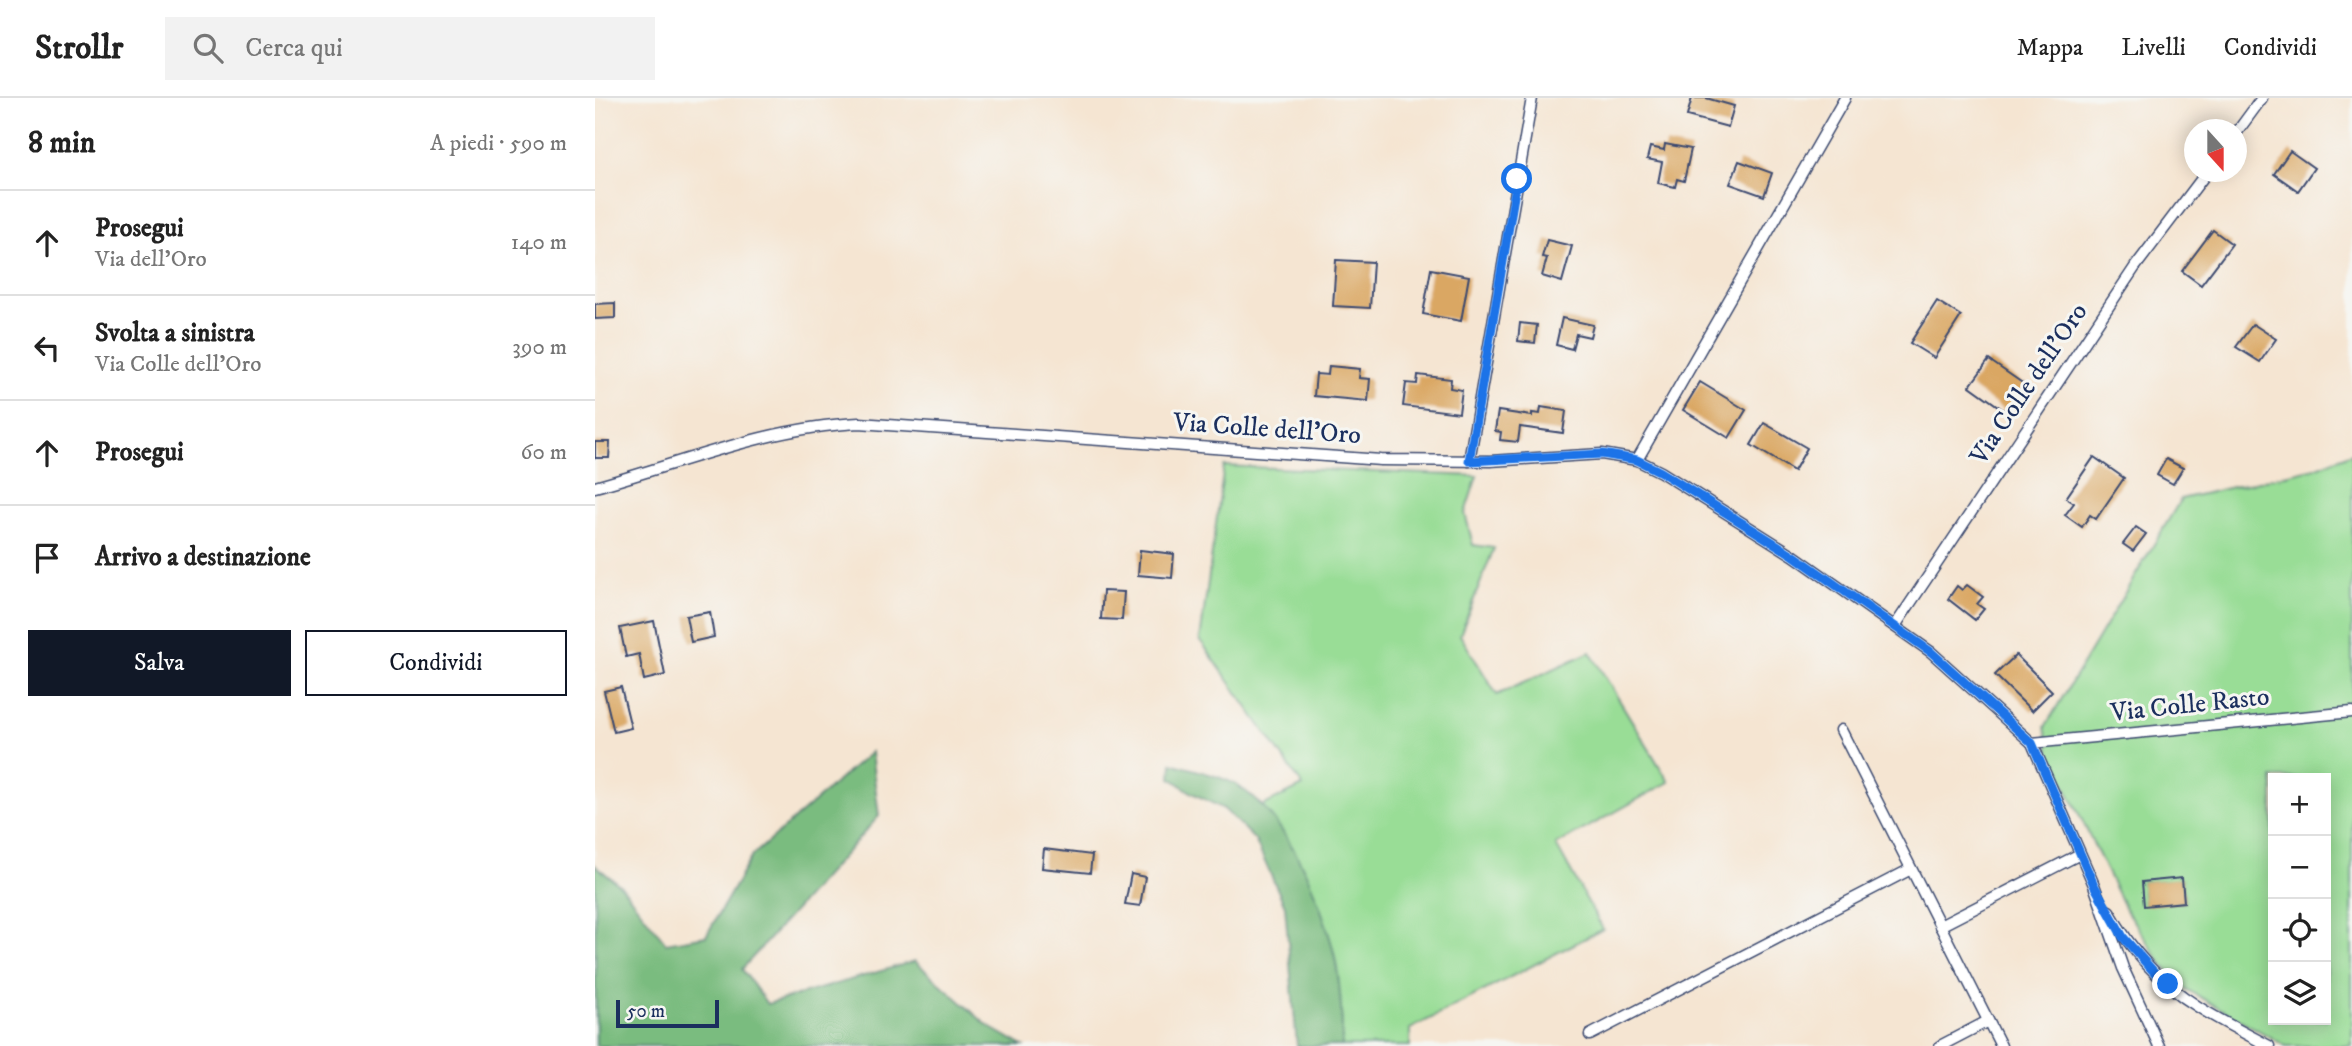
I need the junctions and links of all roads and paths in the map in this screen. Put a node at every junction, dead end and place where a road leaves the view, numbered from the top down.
1 (1532, 98) edge
2 (1845, 98) edge
3 (2262, 98) edge
4 (2247, 119) edge
5 (2199, 182) edge
6 (1637, 460) junction
7 (1469, 461) junction
8 (595, 486) edge
9 (1895, 626) junction
10 (2352, 712) edge
11 (1841, 730) dead end
12 (2032, 743) junction
13 (2080, 854) junction
14 (1911, 869) junction
15 (2094, 885) junction
16 (1940, 926) junction
17 (1988, 1021) junction
18 (1590, 1035) dead end
19 (1940, 1046) edge
20 (2001, 1046) edge
21 (2159, 1046) edge
22 (2269, 1046) edge

1 - 7 street
2 - 6 street
3 - 4 street
5 - 9 street, Via Colle dell'Oro
6 - 7 street, Via Colle dell'Oro
6 - 9 street, Via Colle dell'Oro
7 - 8 street, Via Colle dell'Oro
9 - 12 street, Via Colle dell'Oro
10 - 12 street, Via Colle Rasto
11 - 14 street
12 - 13 street, Via Colle dell'Oro
13 - 15 street, Via Colle dell'Oro
13 - 16 street
14 - 16 street
14 - 18 street
15 - 21 street, Via Colle dell'Oro
15 - 22 street
16 - 17 street
17 - 19 street
17 - 20 street

